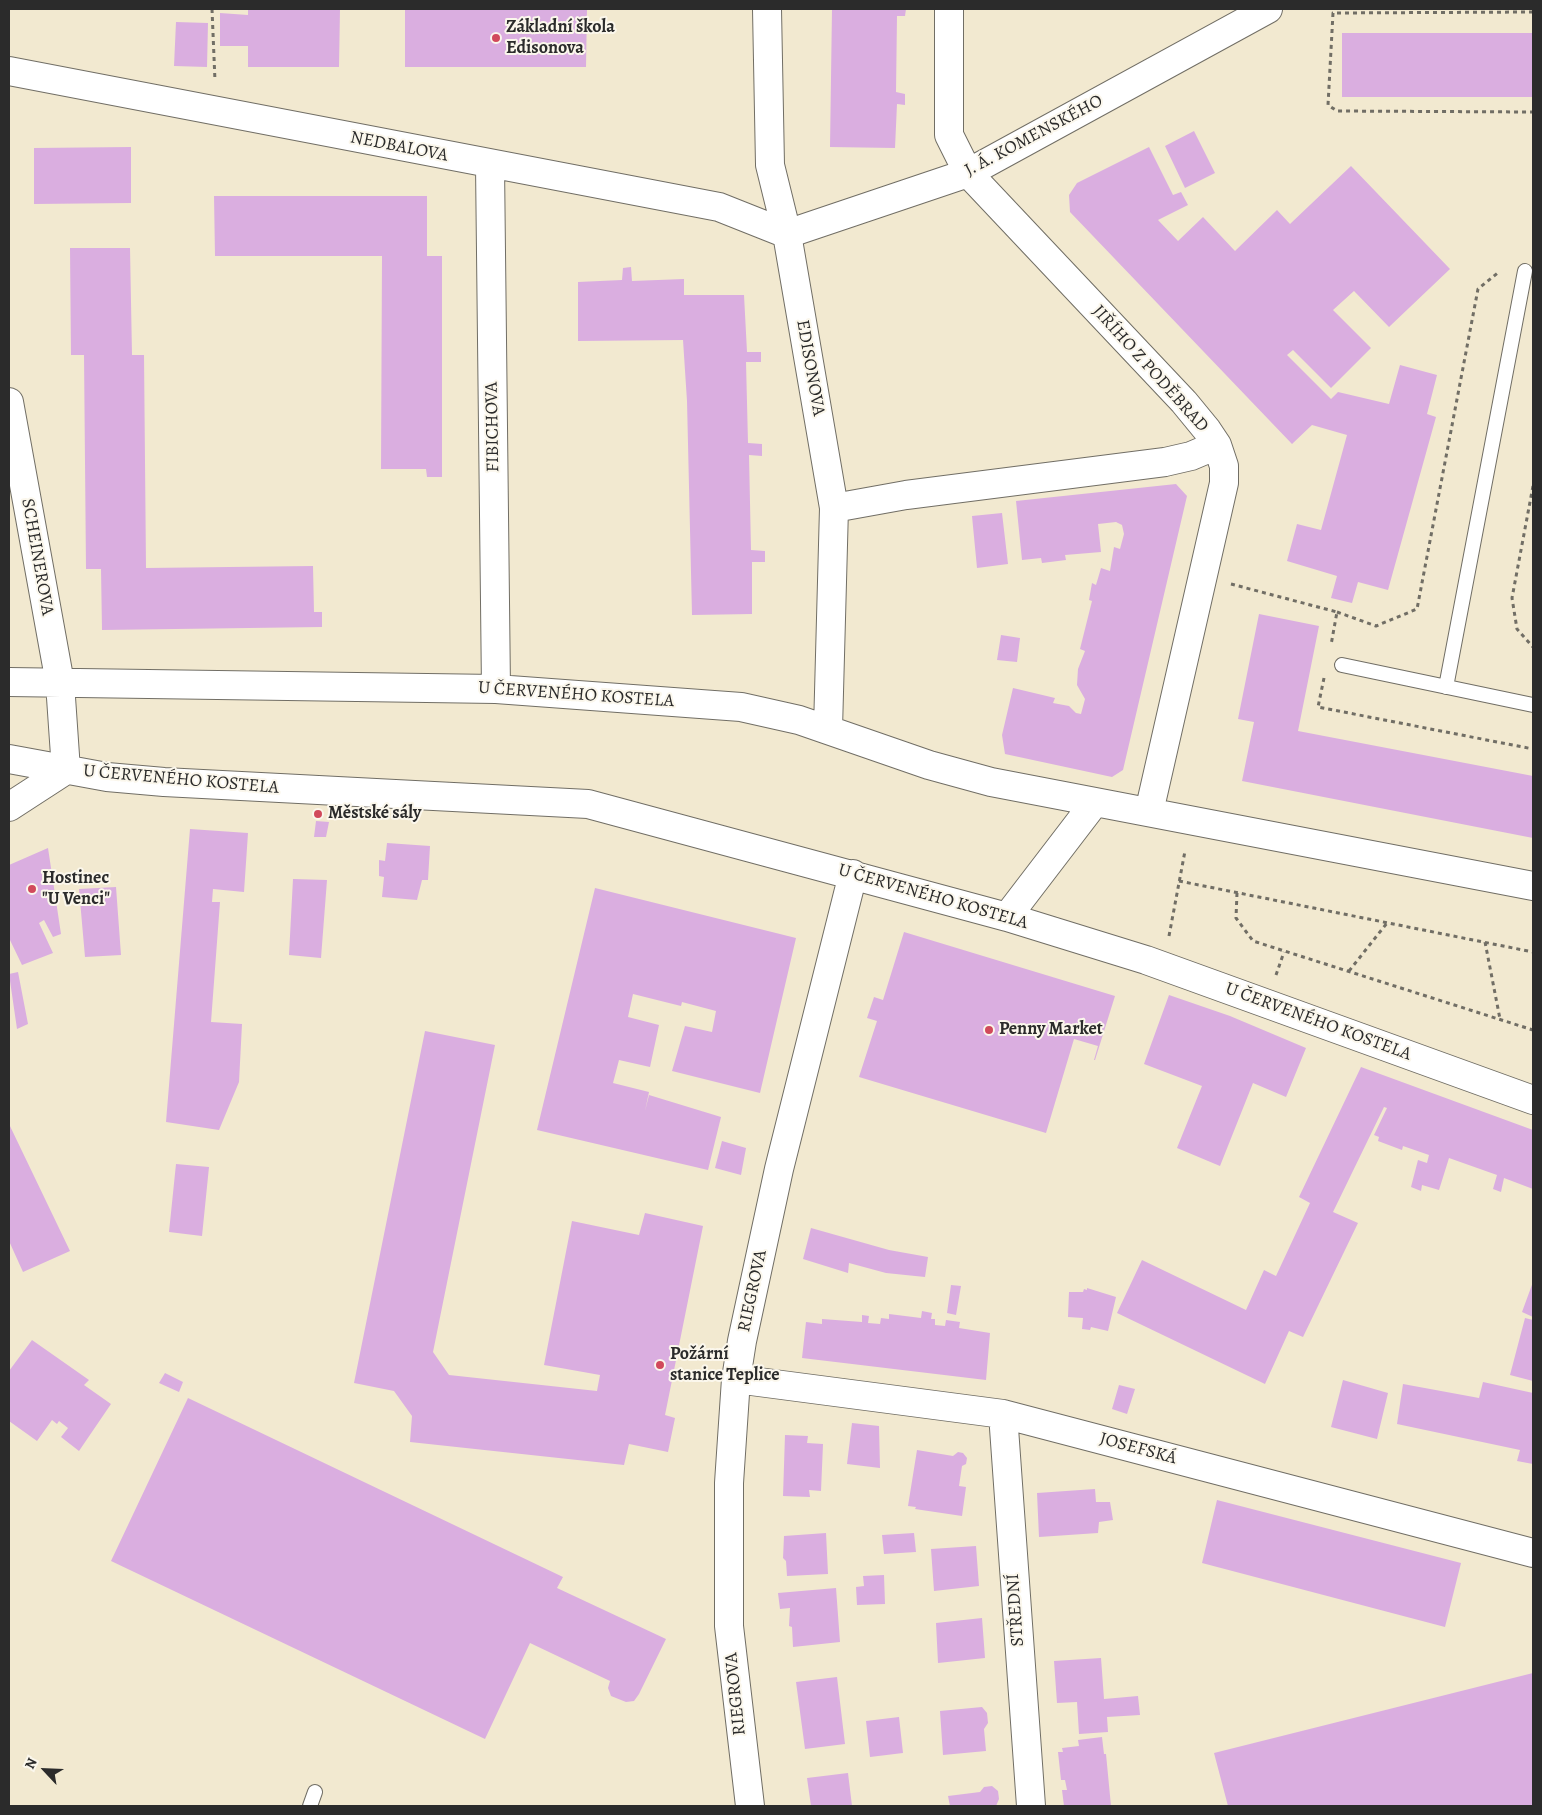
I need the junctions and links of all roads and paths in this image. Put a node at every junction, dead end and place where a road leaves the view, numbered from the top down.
1 (212, 9) edge
2 (767, 9) edge
3 (949, 9) edge
4 (1268, 9) edge
5 (1533, 12) edge
6 (9, 71) edge
7 (216, 111) junction
8 (1533, 112) edge
9 (490, 165) junction
10 (968, 173) junction
11 (786, 234) junction
12 (1508, 264) dead end
13 (1525, 271) dead end
14 (9, 402) edge
15 (1217, 446) junction
16 (1533, 486) edge
17 (834, 508) junction
18 (1338, 612) dead end
19 (1533, 647) edge
20 (1342, 665) dead end
21 (9, 682) edge
22 (60, 683) junction
23 (1446, 687) junction
24 (496, 689) junction
25 (1533, 705) edge
26 (828, 729) junction
27 (9, 759) edge
28 (66, 770) junction
29 (1095, 802) junction
30 (9, 807) edge
31 (1149, 812) junction
32 (1192, 820) junction
33 (853, 874) junction
34 (1179, 881) junction
35 (1533, 886) edge
36 (1236, 893) junction
37 (1007, 917) junction
38 (1387, 923) junction
39 (1486, 942) junction
40 (1533, 952) edge
41 (1154, 963) junction
42 (1349, 972) junction
43 (1500, 1019) junction
44 (1533, 1030) edge
45 (1533, 1100) edge
46 (736, 1379) junction
47 (1003, 1414) junction
48 (1533, 1553) edge
49 (315, 1792) dead end
50 (310, 1806) edge
51 (750, 1806) edge
52 (1032, 1806) edge

1 - 7 path
2 - 11 street, EDISONOVA
3 - 10 street, JIŘÍHO Z PODĚBRAD
4 - 10 street, J. Á. KOMENSKÉHO
5 - 8 path
6 - 7 street, NEDBALOVA
7 - 9 street, NEDBALOVA
9 - 11 street, NEDBALOVA
9 - 24 street, FIBICHOVA
10 - 11 street, J. Á. KOMENSKÉHO
10 - 15 street, JIŘÍHO Z PODĚBRAD
11 - 17 street, EDISONOVA
12 - 18 path
13 - 23 lane
14 - 22 street, SCHEINEROVA
15 - 17 street
15 - 31 street, JIŘÍHO Z PODĚBRAD
16 - 19 path
17 - 26 street, EDISONOVA
20 - 23 lane
21 - 22 street
22 - 24 street, U ČERVENÉHO KOSTELA
22 - 28 street, U ČERVENÉHO KOSTELA
23 - 25 lane
24 - 26 street, U ČERVENÉHO KOSTELA
26 - 29 street, U ČERVENÉHO KOSTELA
27 - 28 street
28 - 30 street
28 - 33 street, U ČERVENÉHO KOSTELA
29 - 31 street, U ČERVENÉHO KOSTELA
29 - 37 street
31 - 32 street, U ČERVENÉHO KOSTELA
32 - 34 path
32 - 35 street, U ČERVENÉHO KOSTELA
33 - 37 street, U ČERVENÉHO KOSTELA
33 - 46 street, RIEGROVA
34 - 36 path
34 - 41 path
36 - 38 path
36 - 42 path
37 - 41 street, U ČERVENÉHO KOSTELA
38 - 39 path
38 - 42 path
39 - 40 path
39 - 43 path
41 - 45 street, U ČERVENÉHO KOSTELA
42 - 43 path
43 - 44 path
46 - 47 street, JOSEFSKÁ
46 - 51 street, RIEGROVA
47 - 48 street, JOSEFSKÁ
47 - 52 street, STŘEDNÍ
49 - 50 lane

